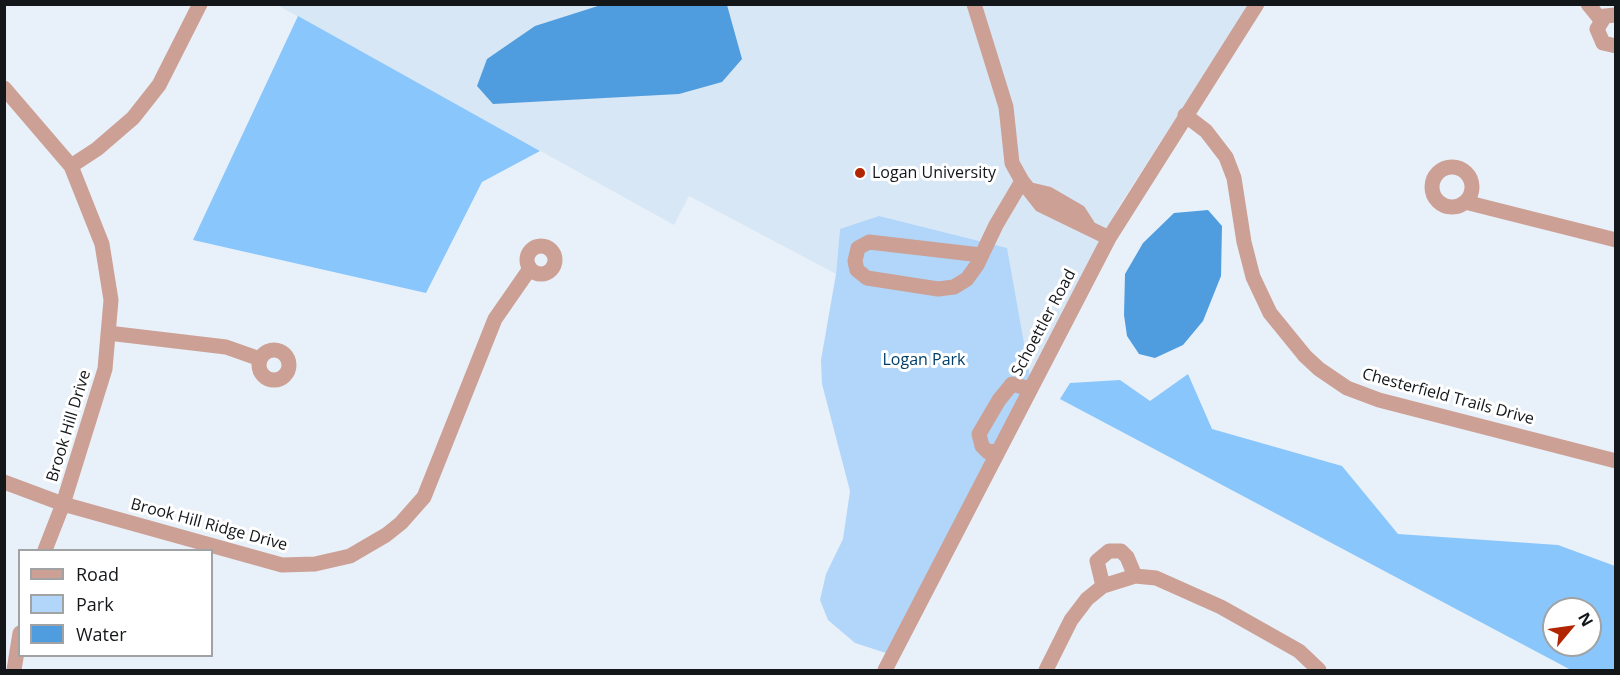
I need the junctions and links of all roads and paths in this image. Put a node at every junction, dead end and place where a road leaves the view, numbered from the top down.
1 (201, 4) edge
2 (974, 4) edge
3 (1257, 4) edge
4 (1588, 4) edge
5 (1608, 17) edge
6 (1616, 46) edge
7 (4, 88) edge
8 (1185, 115) junction
9 (71, 166) junction
10 (1026, 186) junction
11 (1465, 202) dead end
12 (1109, 238) junction
13 (1616, 240) edge
14 (981, 255) junction
15 (529, 270) dead end
16 (108, 333) junction
17 (260, 359) dead end
18 (1030, 389) junction
19 (997, 451) junction
20 (1616, 461) edge
21 (4, 482) edge
22 (63, 504) junction
23 (45, 549) edge
24 (1135, 576) junction
25 (1103, 586) junction
26 (18, 645) edge
27 (14, 670) edge
28 (885, 670) edge
29 (1046, 670) edge
30 (1318, 670) edge

1 - 9 street
2 - 10 street
3 - 8 street, Schoettler Road
4 - 5 street
5 - 6 street
7 - 9 street, Brook Hill Drive
8 - 12 street, Schoettler Road
8 - 20 street, Chesterfield Trails Drive
9 - 16 street, Brook Hill Drive
10 - 12 street
10 - 14 street
11 - 13 street
12 - 18 street, Schoettler Road
14 - 14 street
15 - 22 street, Brook Hill Ridge Drive
16 - 17 street
16 - 22 street, Brook Hill Drive
18 - 19 street, Schoettler Road
18 - 19 street
19 - 28 street, Schoettler Road
21 - 22 street, Brook Hill Ridge Drive
22 - 23 street, Brook Hill Drive
24 - 25 street
24 - 25 street
24 - 30 street
25 - 29 street
26 - 27 street

